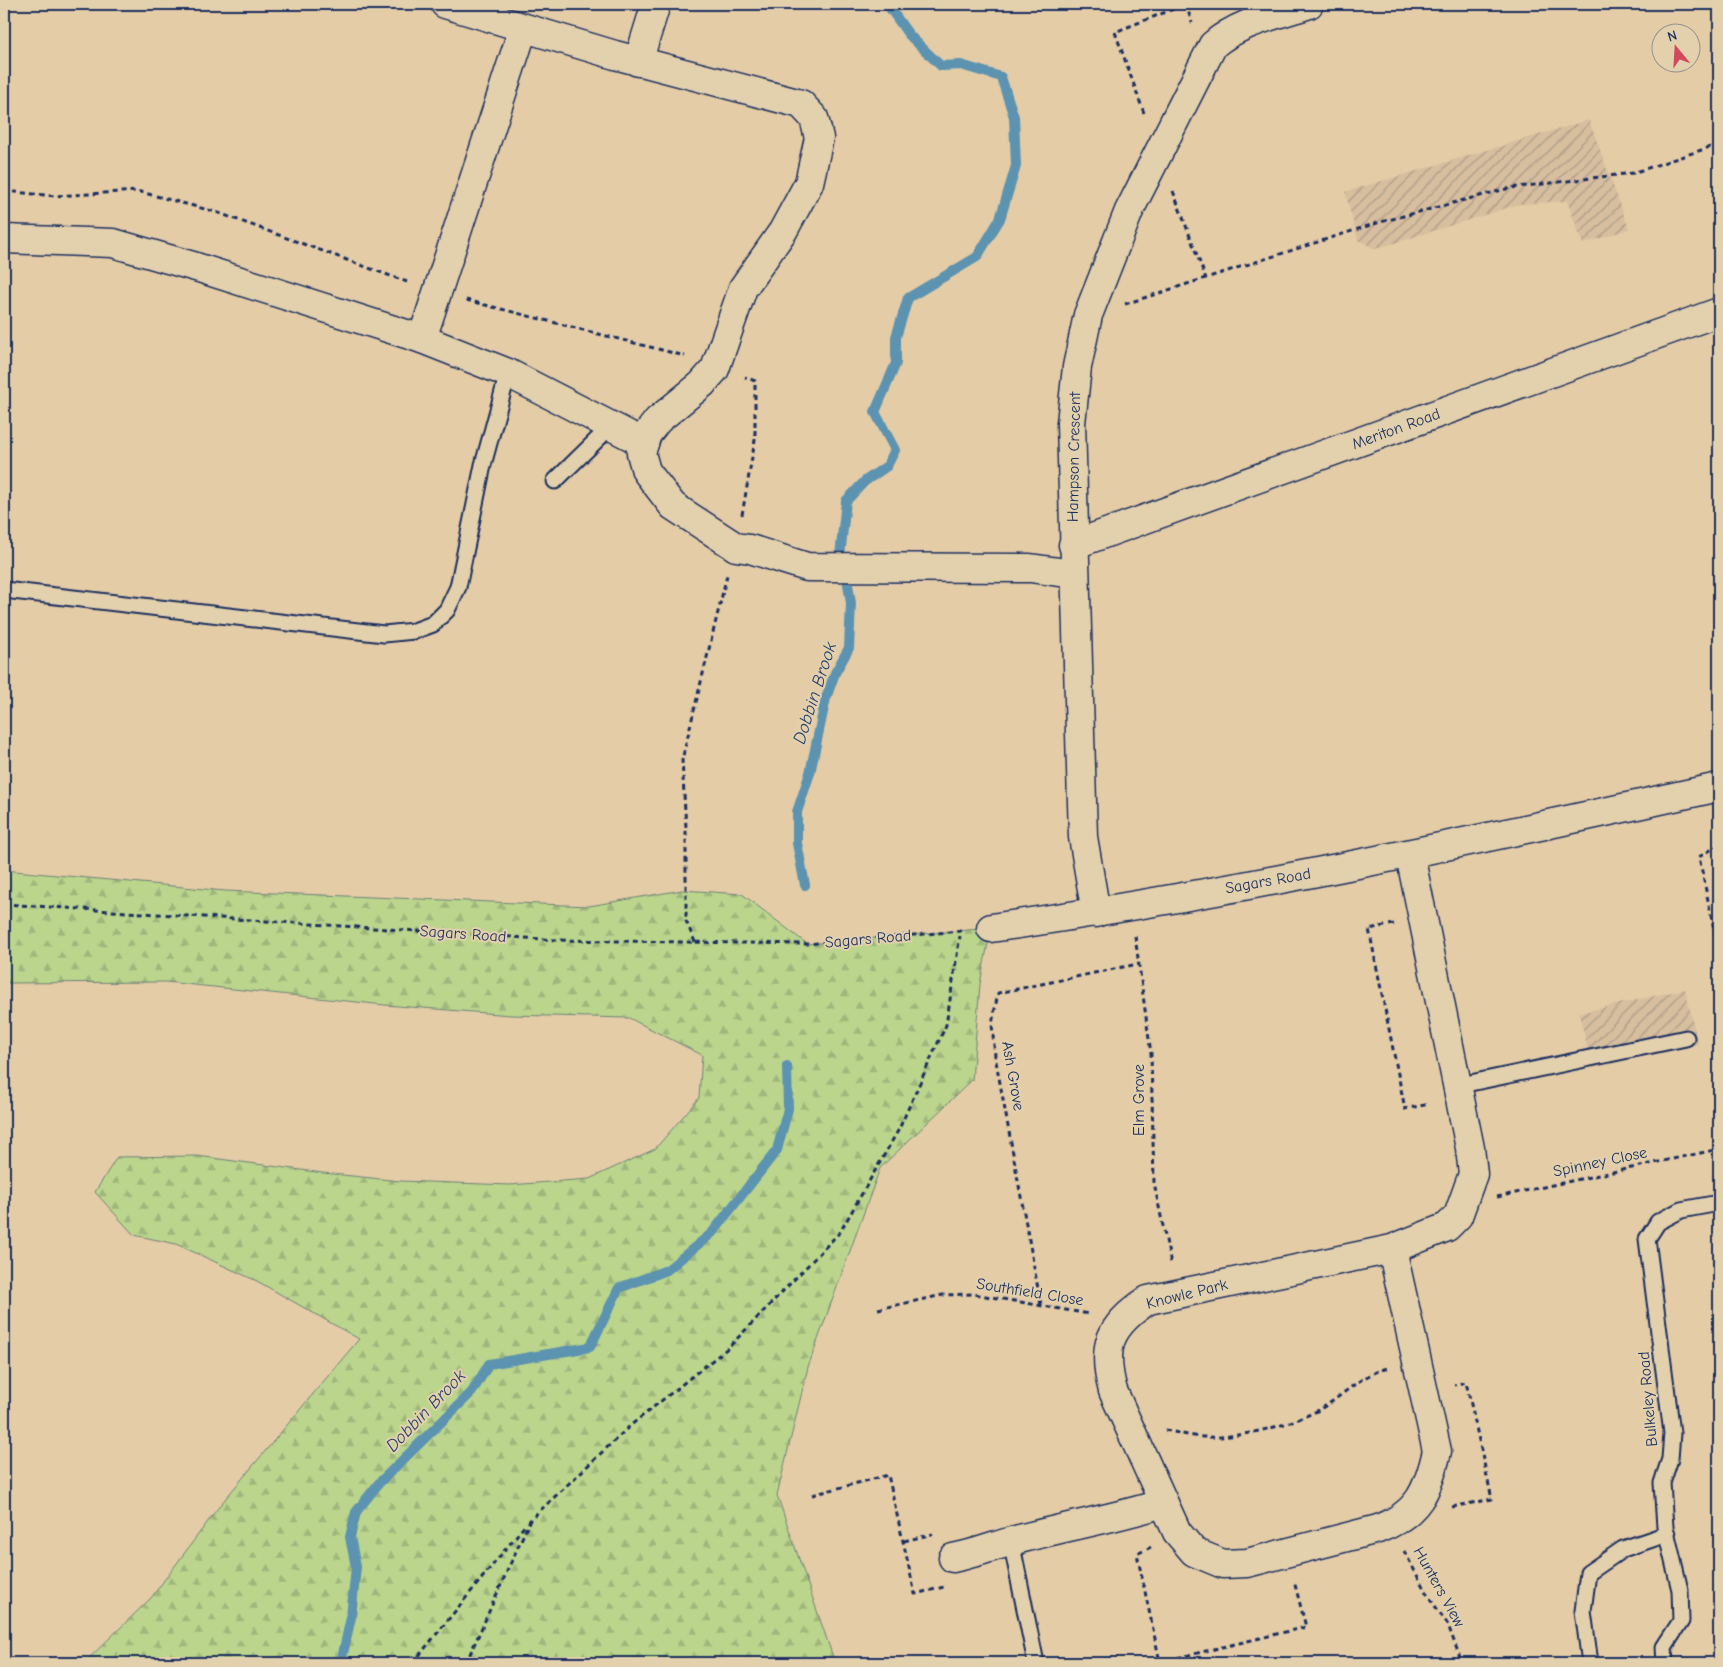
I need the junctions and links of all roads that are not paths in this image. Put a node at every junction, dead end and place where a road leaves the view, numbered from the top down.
1 (444, 4) edge
2 (656, 4) edge
3 (1309, 4) edge
4 (476, 9) edge
5 (523, 29) junction
6 (638, 62) junction
7 (4, 239) edge
8 (1719, 312) edge
9 (422, 338) junction
10 (508, 373) junction
11 (612, 426) junction
12 (644, 443) junction
13 (556, 481) dead end
14 (1074, 545) junction
15 (1074, 574) junction
16 (4, 590) edge
17 (1719, 787) edge
18 (1410, 855) junction
19 (1096, 913) junction
20 (991, 928) road end
21 (1686, 1038) dead end
22 (1458, 1092) junction
23 (1719, 1203) edge
24 (1392, 1249) junction
25 (1163, 1503) junction
26 (1667, 1534) junction
27 (1011, 1541) junction
28 (953, 1558) dead end
29 (1036, 1663) edge
30 (1590, 1663) edge
31 (1665, 1663) edge

1 - 4 street
2 - 6 street
3 - 14 street, Hampson Crescent
4 - 5 street
5 - 6 street
5 - 9 street
6 - 12 street
7 - 9 street
8 - 14 street, Meriton Road
9 - 10 street
10 - 11 street
10 - 16 lane
11 - 12 street
11 - 13 lane
12 - 15 street
14 - 15 street, Hampson Crescent
15 - 19 street, Hampson Crescent
17 - 18 street, Sagars Road
18 - 19 street, Sagars Road
18 - 22 street, Knowle Park
19 - 20 street, Sagars Road
21 - 22 lane
22 - 24 street, Knowle Park
23 - 26 lane, Bulkeley Road
24 - 25 street, Knowle Park
24 - 25 street, Knowle Park
25 - 27 street
26 - 30 lane
26 - 31 lane, Bulkeley Road
27 - 28 street
27 - 29 lane

